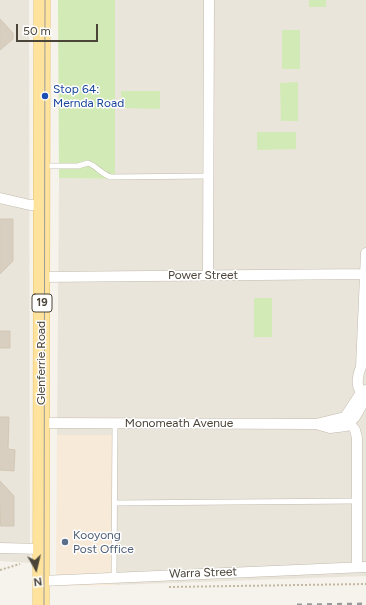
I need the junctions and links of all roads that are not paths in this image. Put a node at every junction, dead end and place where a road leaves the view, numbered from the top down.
1 (42, 0) edge
2 (209, 0) edge
3 (42, 166) junction
4 (208, 176) junction
5 (0, 198) edge
6 (42, 205) junction
7 (366, 253) edge
8 (365, 274) edge
9 (208, 275) junction
10 (42, 277) junction
11 (365, 392) edge
12 (347, 421) junction
13 (41, 423) junction
14 (115, 423) junction
15 (357, 501) junction
16 (115, 503) junction
17 (0, 548) edge
18 (41, 549) junction
19 (362, 567) edge
20 (114, 577) junction
21 (41, 581) junction
22 (41, 605) edge

1 - 3 main road, Glenferrie Road / 19
2 - 4 street
3 - 4 lane
3 - 6 main road, Glenferrie Road / 19
4 - 9 street
5 - 6 street
6 - 10 main road, Glenferrie Road / 19
7 - 8 street
8 - 9 street, Power Street
8 - 11 street
9 - 10 street, Power Street
10 - 13 main road, Glenferrie Road / 19
11 - 12 street
12 - 14 street, Monomeath Avenue
12 - 15 street
13 - 14 street, Monomeath Avenue
13 - 18 main road, Glenferrie Road / 19
14 - 16 lane
15 - 16 lane
15 - 19 street
16 - 20 lane
17 - 18 street
18 - 21 main road, Glenferrie Road / 19
19 - 20 street, Warra Street
20 - 21 street, Warra Street
21 - 22 main road, Glenferrie Road / 19

